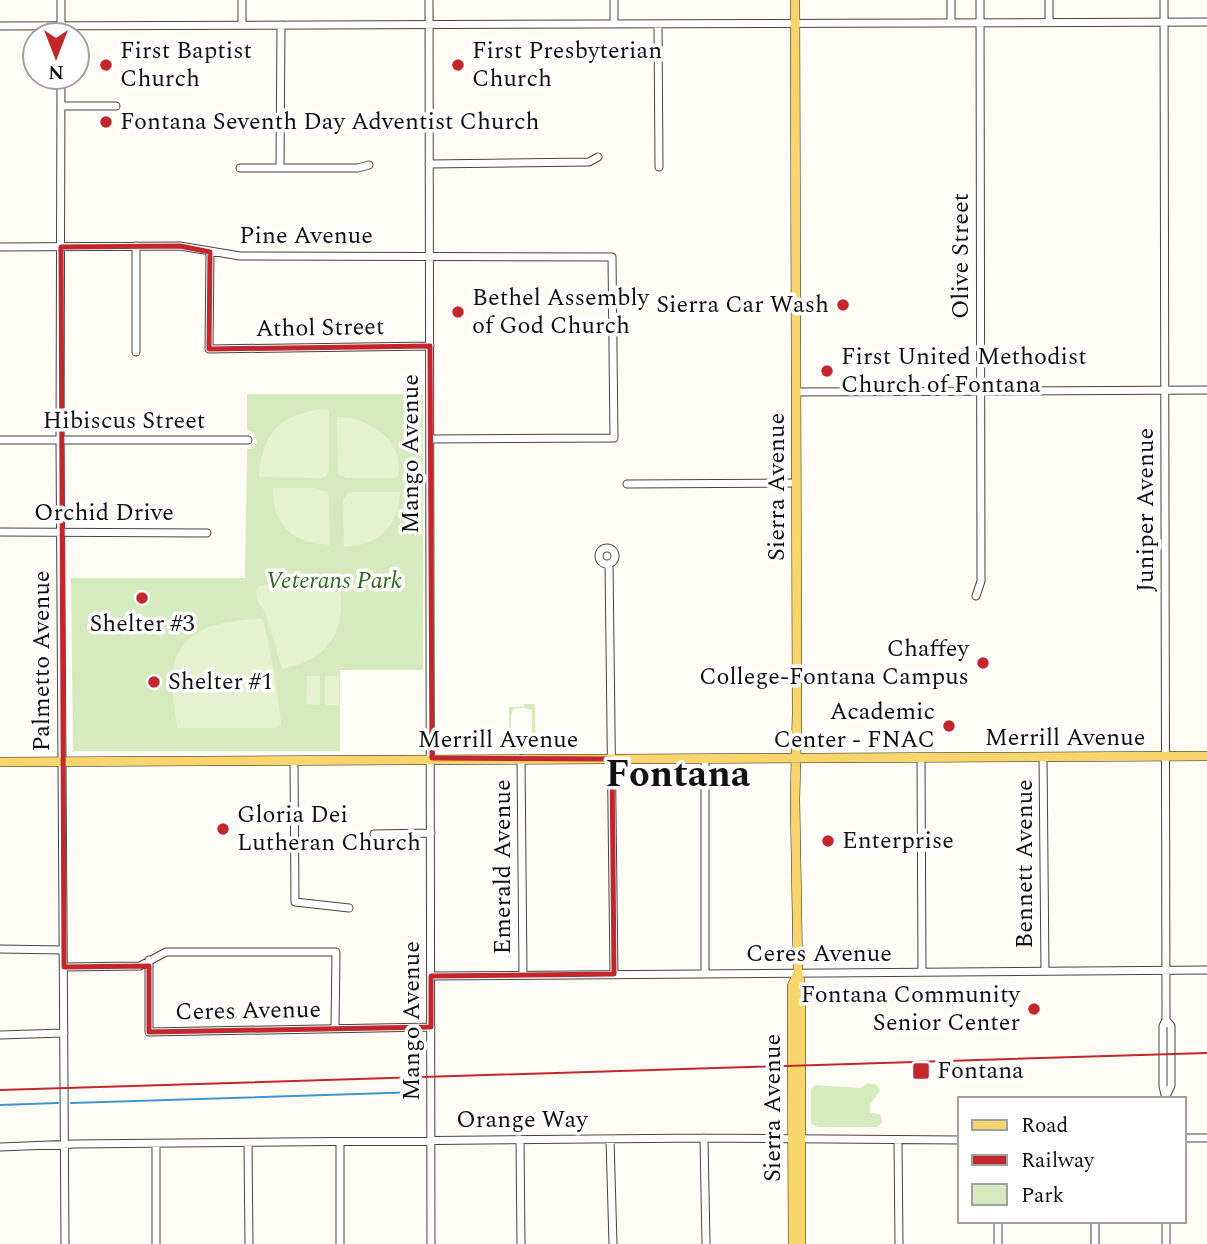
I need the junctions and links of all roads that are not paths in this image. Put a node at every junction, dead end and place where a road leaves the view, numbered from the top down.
1 (61, 0) edge
2 (242, 0) edge
3 (429, 0) edge
4 (614, 0) edge
5 (795, 0) edge
6 (951, 0) edge
7 (980, 0) edge
8 (1049, 0) edge
9 (1164, 0) edge
10 (61, 21) edge
11 (980, 22) junction
12 (1049, 22) junction
13 (1164, 22) junction
14 (1207, 22) edge
15 (614, 23) junction
16 (795, 23) junction
17 (951, 23) junction
18 (281, 24) junction
19 (429, 24) junction
20 (658, 24) junction
21 (91, 25) edge
22 (242, 25) junction
23 (0, 26) edge
24 (21, 26) edge
25 (61, 91) edge
26 (61, 106) junction
27 (116, 106) dead end
28 (598, 157) dead end
29 (429, 164) junction
30 (369, 165) dead end
31 (280, 167) junction
32 (660, 167) dead end
33 (240, 168) dead end
34 (136, 246) junction
35 (0, 247) edge
36 (61, 247) junction
37 (210, 252) junction
38 (429, 256) junction
39 (430, 346) junction
40 (136, 352) dead end
41 (1165, 390) junction
42 (1207, 390) edge
43 (981, 391) junction
44 (796, 392) junction
45 (430, 439) junction
46 (0, 440) edge
47 (60, 440) junction
48 (248, 440) dead end
49 (796, 483) junction
50 (627, 484) dead end
51 (61, 532) junction
52 (0, 533) edge
53 (207, 533) dead end
54 (609, 564) dead end
55 (976, 596) dead end
56 (1207, 756) edge
57 (1043, 757) junction
58 (1166, 757) junction
59 (432, 758) junction
60 (921, 758) junction
61 (522, 759) junction
62 (612, 759) junction
63 (705, 759) junction
64 (796, 759) junction
65 (62, 761) junction
66 (293, 761) junction
67 (0, 762) edge
68 (432, 833) junction
69 (374, 834) dead end
70 (349, 908) dead end
71 (0, 949) edge
72 (63, 950) junction
73 (149, 960) junction
74 (64, 967) junction
75 (1165, 970) junction
76 (1207, 970) edge
77 (1045, 971) junction
78 (922, 972) junction
79 (798, 973) junction
80 (614, 974) junction
81 (705, 974) junction
82 (523, 975) junction
83 (431, 976) junction
84 (431, 1027) junction
85 (335, 1028) junction
86 (64, 1033) junction
87 (0, 1035) edge
88 (1166, 1097) edge
89 (704, 1138) junction
90 (1186, 1138) edge
91 (1207, 1138) edge
92 (520, 1139) junction
93 (610, 1139) junction
94 (431, 1140) junction
95 (797, 1140) junction
96 (958, 1140) edge
97 (898, 1141) junction
98 (340, 1142) junction
99 (248, 1143) junction
100 (156, 1144) junction
101 (65, 1145) junction
102 (0, 1147) edge
103 (998, 1223) edge
104 (1095, 1223) edge
105 (1166, 1223) edge
106 (65, 1244) edge
107 (156, 1244) edge
108 (249, 1244) edge
109 (340, 1244) edge
110 (431, 1244) edge
111 (521, 1244) edge
112 (613, 1244) edge
113 (706, 1244) edge
114 (793, 1244) edge
115 (801, 1244) edge
116 (899, 1244) edge
117 (998, 1244) edge
118 (1095, 1244) edge
119 (1166, 1244) edge

1 - 10 street
2 - 22 street
3 - 19 street, Mango Avenue
4 - 15 street
5 - 16 main road, Sierra Avenue
6 - 17 street
7 - 11 street, Olive Street
8 - 12 street
9 - 13 street, Juniper Avenue
11 - 12 street
11 - 17 street
11 - 43 street, Olive Street
12 - 13 street
13 - 14 street
13 - 41 street, Juniper Avenue
15 - 19 street
15 - 20 street
16 - 17 street
16 - 20 street
16 - 44 main road, Sierra Avenue
18 - 19 street
18 - 22 street
18 - 31 street
19 - 29 street, Mango Avenue
20 - 32 street
21 - 22 street
23 - 24 street
25 - 26 street, Palmetto Avenue
26 - 27 street
26 - 36 street, Palmetto Avenue
28 - 29 street
29 - 38 street, Mango Avenue
30 - 31 street
31 - 33 street
34 - 36 street, Pine Avenue
34 - 37 street, Pine Avenue
34 - 40 street
35 - 36 street, Pine Avenue
36 - 47 street, Palmetto Avenue
37 - 38 street, Pine Avenue
37 - 39 street, Athol Street
38 - 39 street, Mango Avenue
38 - 45 street, Pine Avenue
39 - 45 street, Mango Avenue
41 - 42 street
41 - 43 street
41 - 58 street, Juniper Avenue
43 - 44 street
43 - 55 street, Olive Street
44 - 49 main road, Sierra Avenue
45 - 59 street, Mango Avenue
46 - 47 street, Hibiscus Street
47 - 48 street, Hibiscus Street
47 - 51 street, Palmetto Avenue
49 - 50 street
49 - 64 main road, Sierra Avenue
51 - 52 street, Orchid Drive
51 - 53 street, Orchid Drive
51 - 65 street, Palmetto Avenue
54 - 62 street
56 - 58 main road, Merrill Avenue
57 - 58 main road, Merrill Avenue
57 - 60 main road, Merrill Avenue
57 - 77 street, Bennett Avenue
58 - 75 street, Juniper Avenue
59 - 61 main road, Merrill Avenue
59 - 66 main road, Merrill Avenue
59 - 68 street, Mango Avenue
60 - 64 main road, Merrill Avenue
60 - 78 street
61 - 62 main road, Merrill Avenue
61 - 82 street, Emerald Avenue
62 - 63 main road, Merrill Avenue
62 - 80 street
63 - 64 main road, Merrill Avenue
63 - 81 street
64 - 79 main road, Sierra Avenue
65 - 66 main road, Merrill Avenue
65 - 67 main road, Merrill Avenue
65 - 72 street, Palmetto Avenue
66 - 70 street
68 - 69 street
68 - 83 street, Mango Avenue
71 - 72 street
72 - 74 street, Palmetto Avenue
73 - 74 street
73 - 85 street, Ceres Avenue
73 - 85 street
74 - 86 street, Palmetto Avenue
75 - 76 street, Ceres Avenue
75 - 77 street, Ceres Avenue
75 - 88 street, Juniper Avenue
77 - 78 street, Ceres Avenue
78 - 79 street, Ceres Avenue
79 - 81 street, Ceres Avenue
79 - 95 main road, Sierra Avenue
80 - 81 street, Ceres Avenue
80 - 82 street, Ceres Avenue
82 - 83 street, Ceres Avenue
83 - 84 street, Mango Avenue
84 - 85 street, Ceres Avenue
84 - 94 street, Mango Avenue
86 - 87 street
86 - 101 street, Palmetto Avenue
89 - 93 street, Orange Way
89 - 95 street, Orange Way
89 - 113 street
90 - 91 street
92 - 93 street, Orange Way
92 - 94 street, Orange Way
92 - 111 street
93 - 112 street
94 - 98 street, Orange Way
94 - 110 street, Mango Avenue
95 - 97 street, Orange Way
95 - 114 main road, Sierra Avenue
95 - 115 main road, Sierra Avenue
96 - 97 street, Orange Way
97 - 116 street
98 - 99 street, Orange Way
98 - 109 street
99 - 100 street, Orange Way
99 - 108 street
100 - 101 street, Orange Way
100 - 107 street
101 - 102 street, Orange Way
101 - 106 street, Palmetto Avenue
103 - 117 street
104 - 118 street
105 - 119 street

